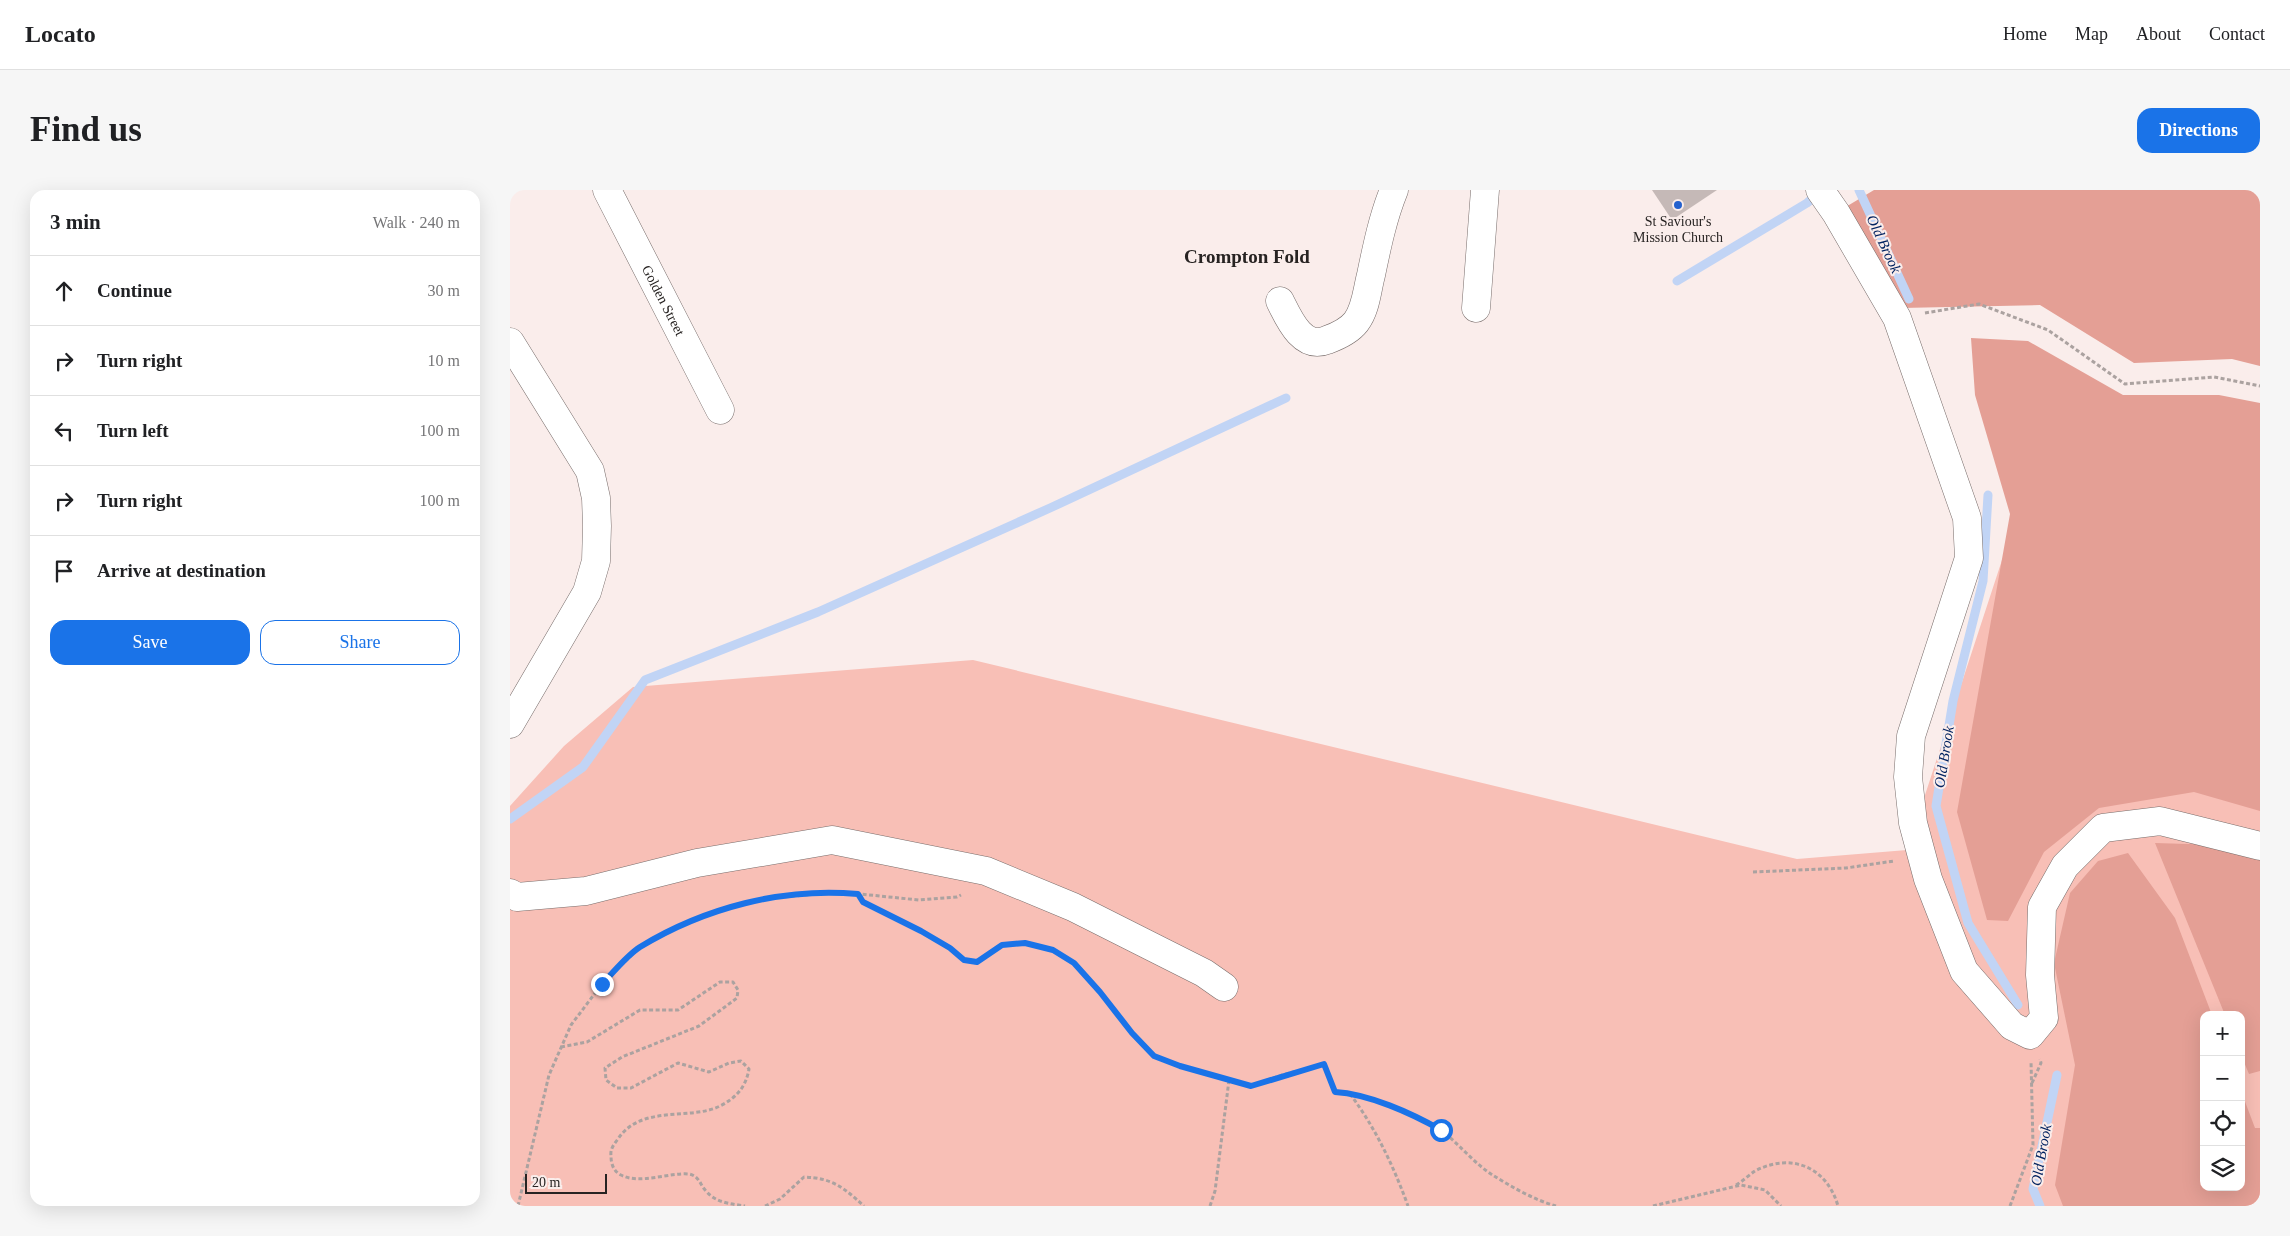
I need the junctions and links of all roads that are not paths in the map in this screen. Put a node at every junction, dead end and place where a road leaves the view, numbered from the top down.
1 (607, 190) edge
2 (1394, 190) edge
3 (1485, 190) edge
4 (1825, 197) edge
5 (1280, 301) dead end
6 (1476, 308) dead end
7 (510, 342) edge
8 (720, 410) dead end
9 (510, 724) edge
10 (2260, 846) edge
11 (510, 893) edge
12 (1224, 987) dead end

1 - 8 street, Golden Street
2 - 5 street
3 - 6 street
4 - 10 street
7 - 9 street
11 - 12 street

